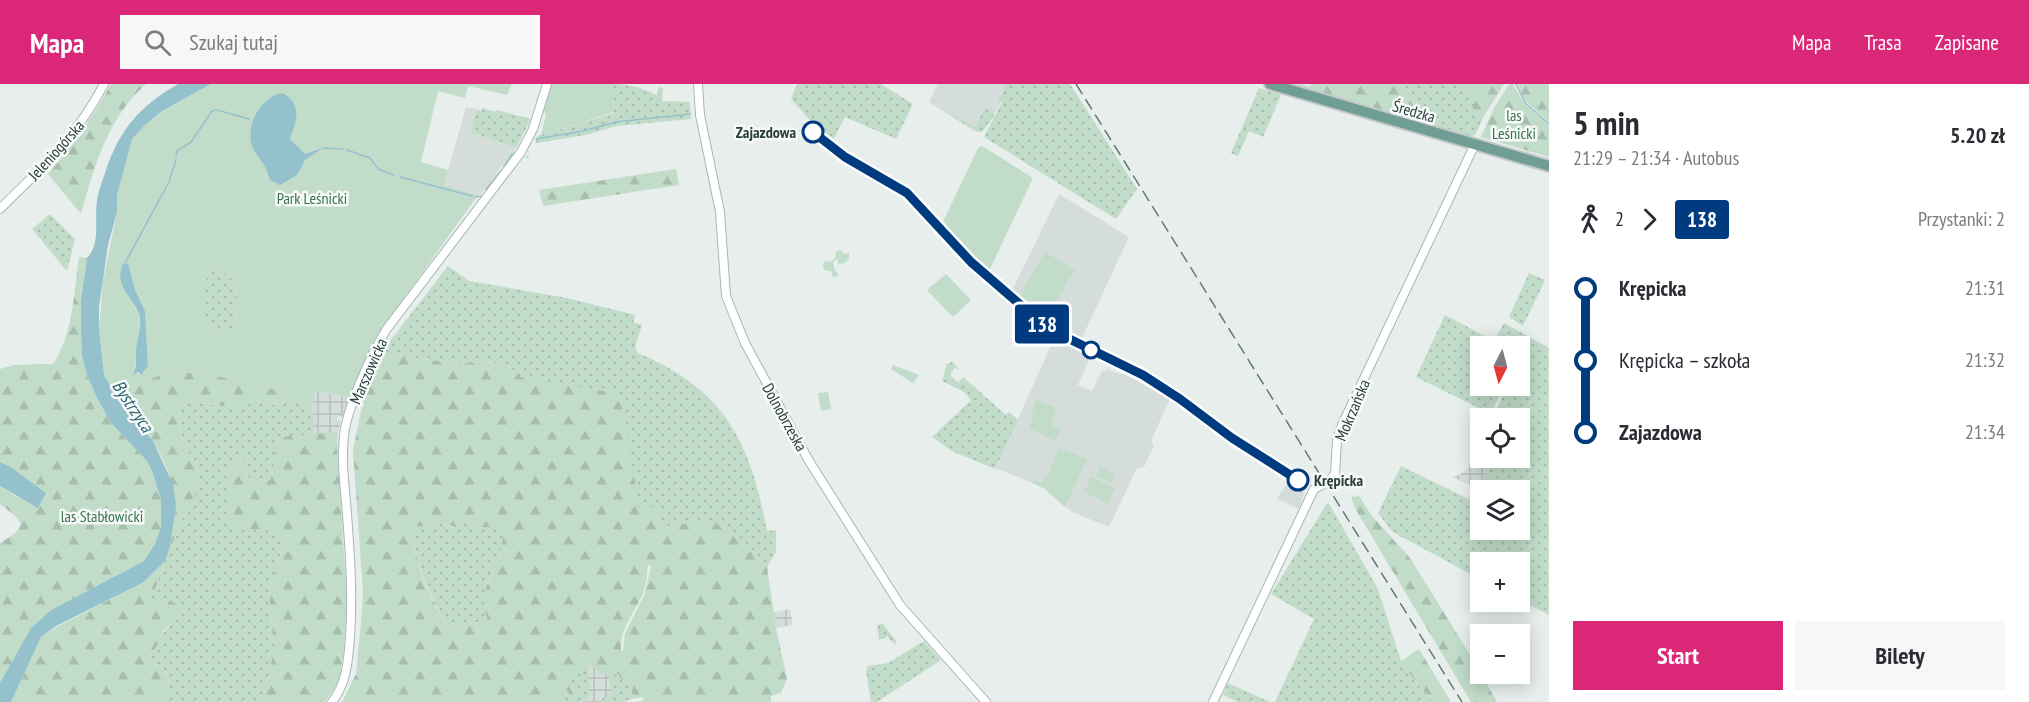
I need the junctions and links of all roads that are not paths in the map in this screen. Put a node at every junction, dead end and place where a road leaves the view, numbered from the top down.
1 (104, 84) edge
2 (547, 84) edge
3 (698, 84) edge
4 (1270, 84) edge
5 (1475, 144) junction
6 (1549, 166) edge
7 (0, 209) edge
8 (332, 702) edge
9 (986, 702) edge
10 (1213, 702) edge

1 - 7 street, Jeleniogórska
2 - 8 street, Marszowicka
3 - 9 street, Dolnobrzeska
4 - 5 main road, Średzka
5 - 6 main road, Średzka
5 - 10 street, Mokrzańska

